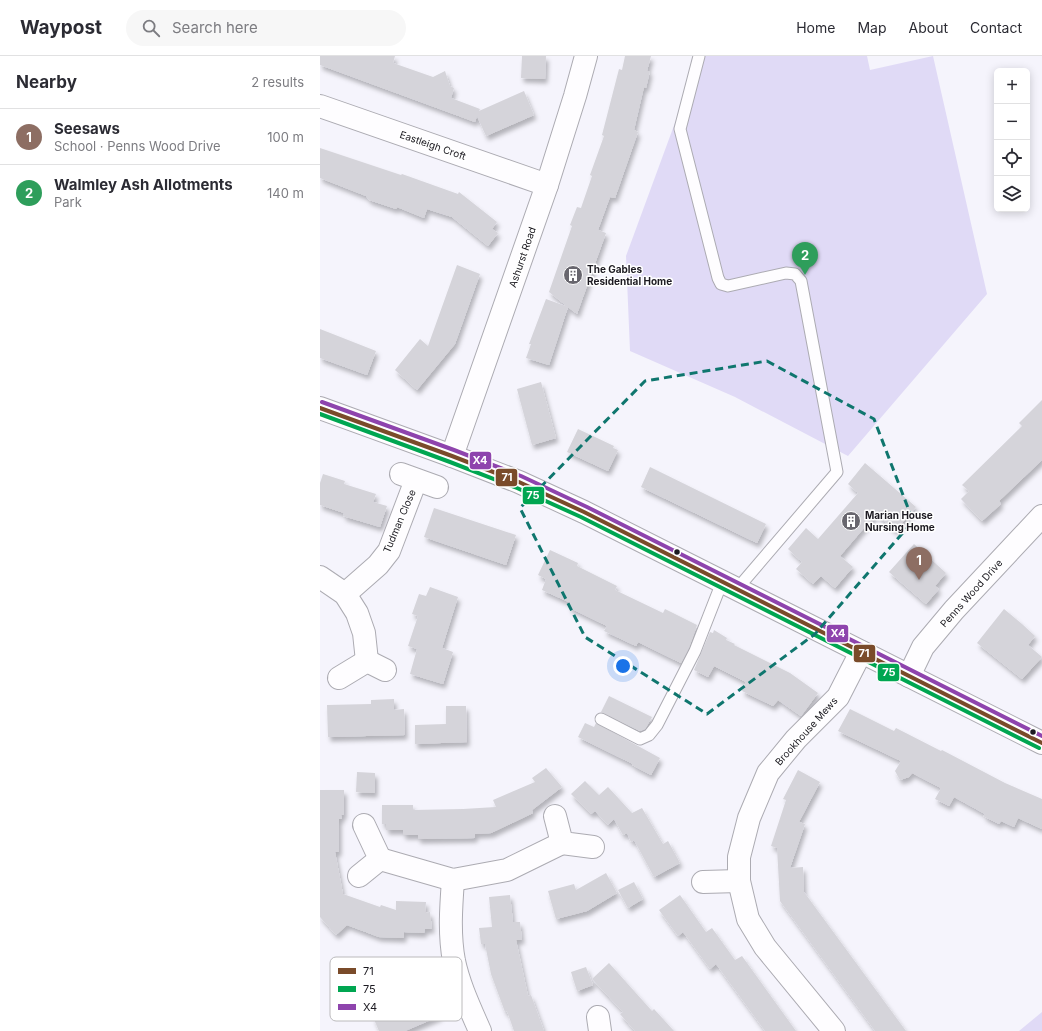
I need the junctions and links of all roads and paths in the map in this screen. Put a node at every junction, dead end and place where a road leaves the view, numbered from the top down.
1 (586, 56) edge
2 (699, 56) edge
3 (320, 106) edge
4 (547, 185) junction
5 (320, 408) edge
6 (452, 456) junction
7 (437, 487) dead end
8 (1042, 516) edge
9 (320, 578) edge
10 (730, 585) junction
11 (345, 594) junction
12 (861, 652) junction
13 (909, 676) junction
14 (339, 678) dead end
15 (601, 719) dead end
16 (1042, 743) edge
17 (555, 816) dead end
18 (364, 825) dead end
19 (562, 843) junction
20 (593, 847) dead end
21 (380, 859) junction
22 (359, 876) dead end
23 (453, 880) junction
24 (739, 881) junction
25 (703, 882) dead end
26 (454, 957) edge
27 (462, 985) edge
28 (480, 1031) edge
29 (834, 1031) edge

1 - 4 street, Ashurst Road
2 - 10 lane
3 - 4 street, Eastleigh Croft
4 - 6 street, Ashurst Road
5 - 6 street
6 - 10 street
7 - 11 street, Tudman Close
8 - 13 street, Penns Wood Drive
9 - 11 street
10 - 12 street
10 - 15 lane
11 - 14 street
12 - 13 street
12 - 24 street, Brookhouse Mews
13 - 16 street
17 - 19 street
18 - 21 street
19 - 20 street
19 - 23 street
21 - 22 street
21 - 23 street
23 - 26 street
24 - 25 street
24 - 29 street, Brookhouse Mews
27 - 28 street

